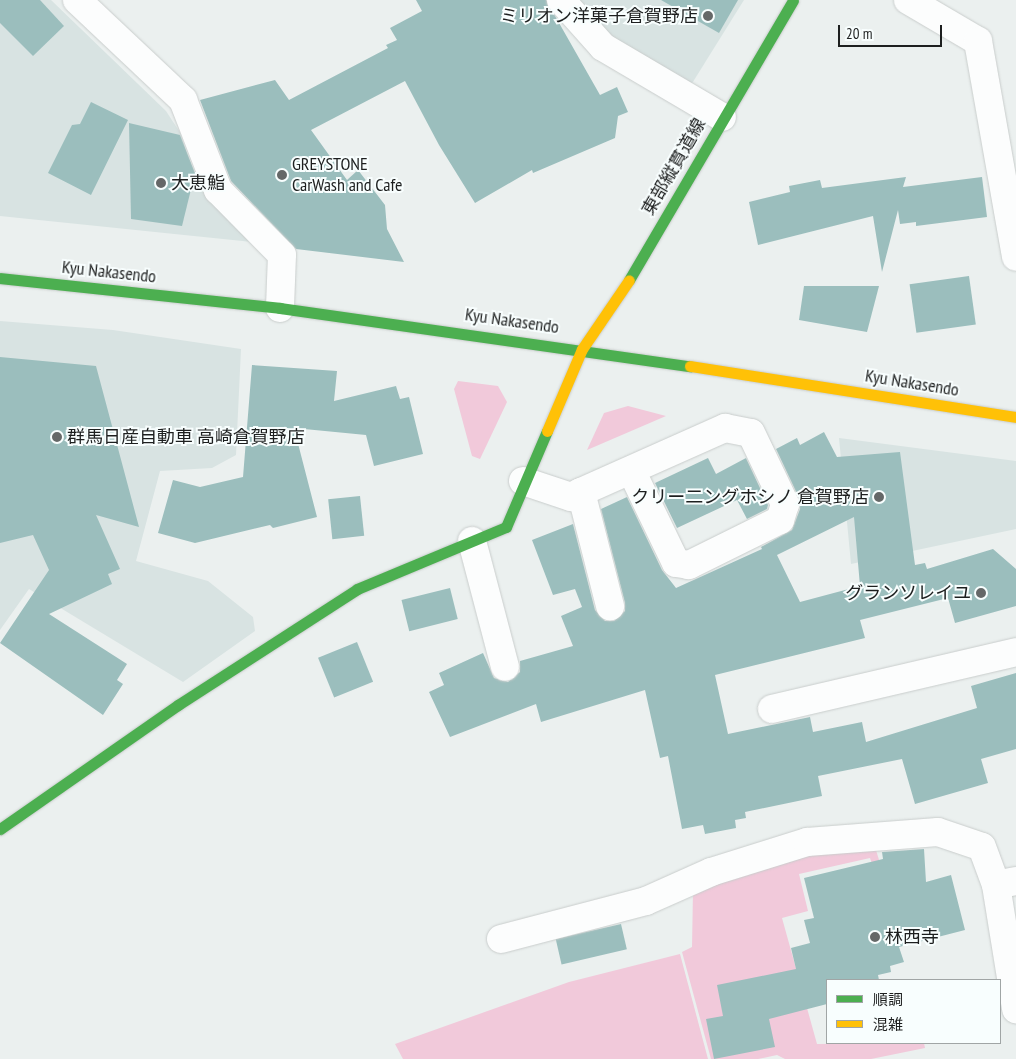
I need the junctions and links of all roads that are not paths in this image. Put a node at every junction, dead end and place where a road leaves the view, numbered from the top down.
1 (77, 0) edge
2 (561, 0) edge
3 (793, 0) edge
4 (908, 0) edge
5 (722, 117) junction
6 (1016, 257) edge
7 (0, 278) edge
8 (280, 308) junction
9 (582, 349) junction
10 (1016, 417) edge
11 (631, 470) junction
12 (523, 481) junction
13 (581, 492) junction
14 (472, 541) junction
15 (610, 606) dead end
16 (1016, 652) edge
17 (505, 667) dead end
18 (772, 709) dead end
19 (0, 829) edge
20 (1006, 883) edge
21 (501, 939) dead end
22 (1016, 1009) edge

1 - 8 street
2 - 5 street
3 - 5 street, 東部縦貫道線
4 - 6 street
5 - 9 street, 東部縦貫道線
7 - 8 street, Kyu Nakasendo
8 - 9 street, Kyu Nakasendo
9 - 10 street, Kyu Nakasendo
9 - 12 street, 東部縦貫道線
11 - 11 street
11 - 13 street
12 - 13 street
12 - 14 street, 東部縦貫道線
13 - 15 street
14 - 17 street
14 - 19 street, 東部縦貫道線
16 - 18 street
20 - 21 street
20 - 22 street

